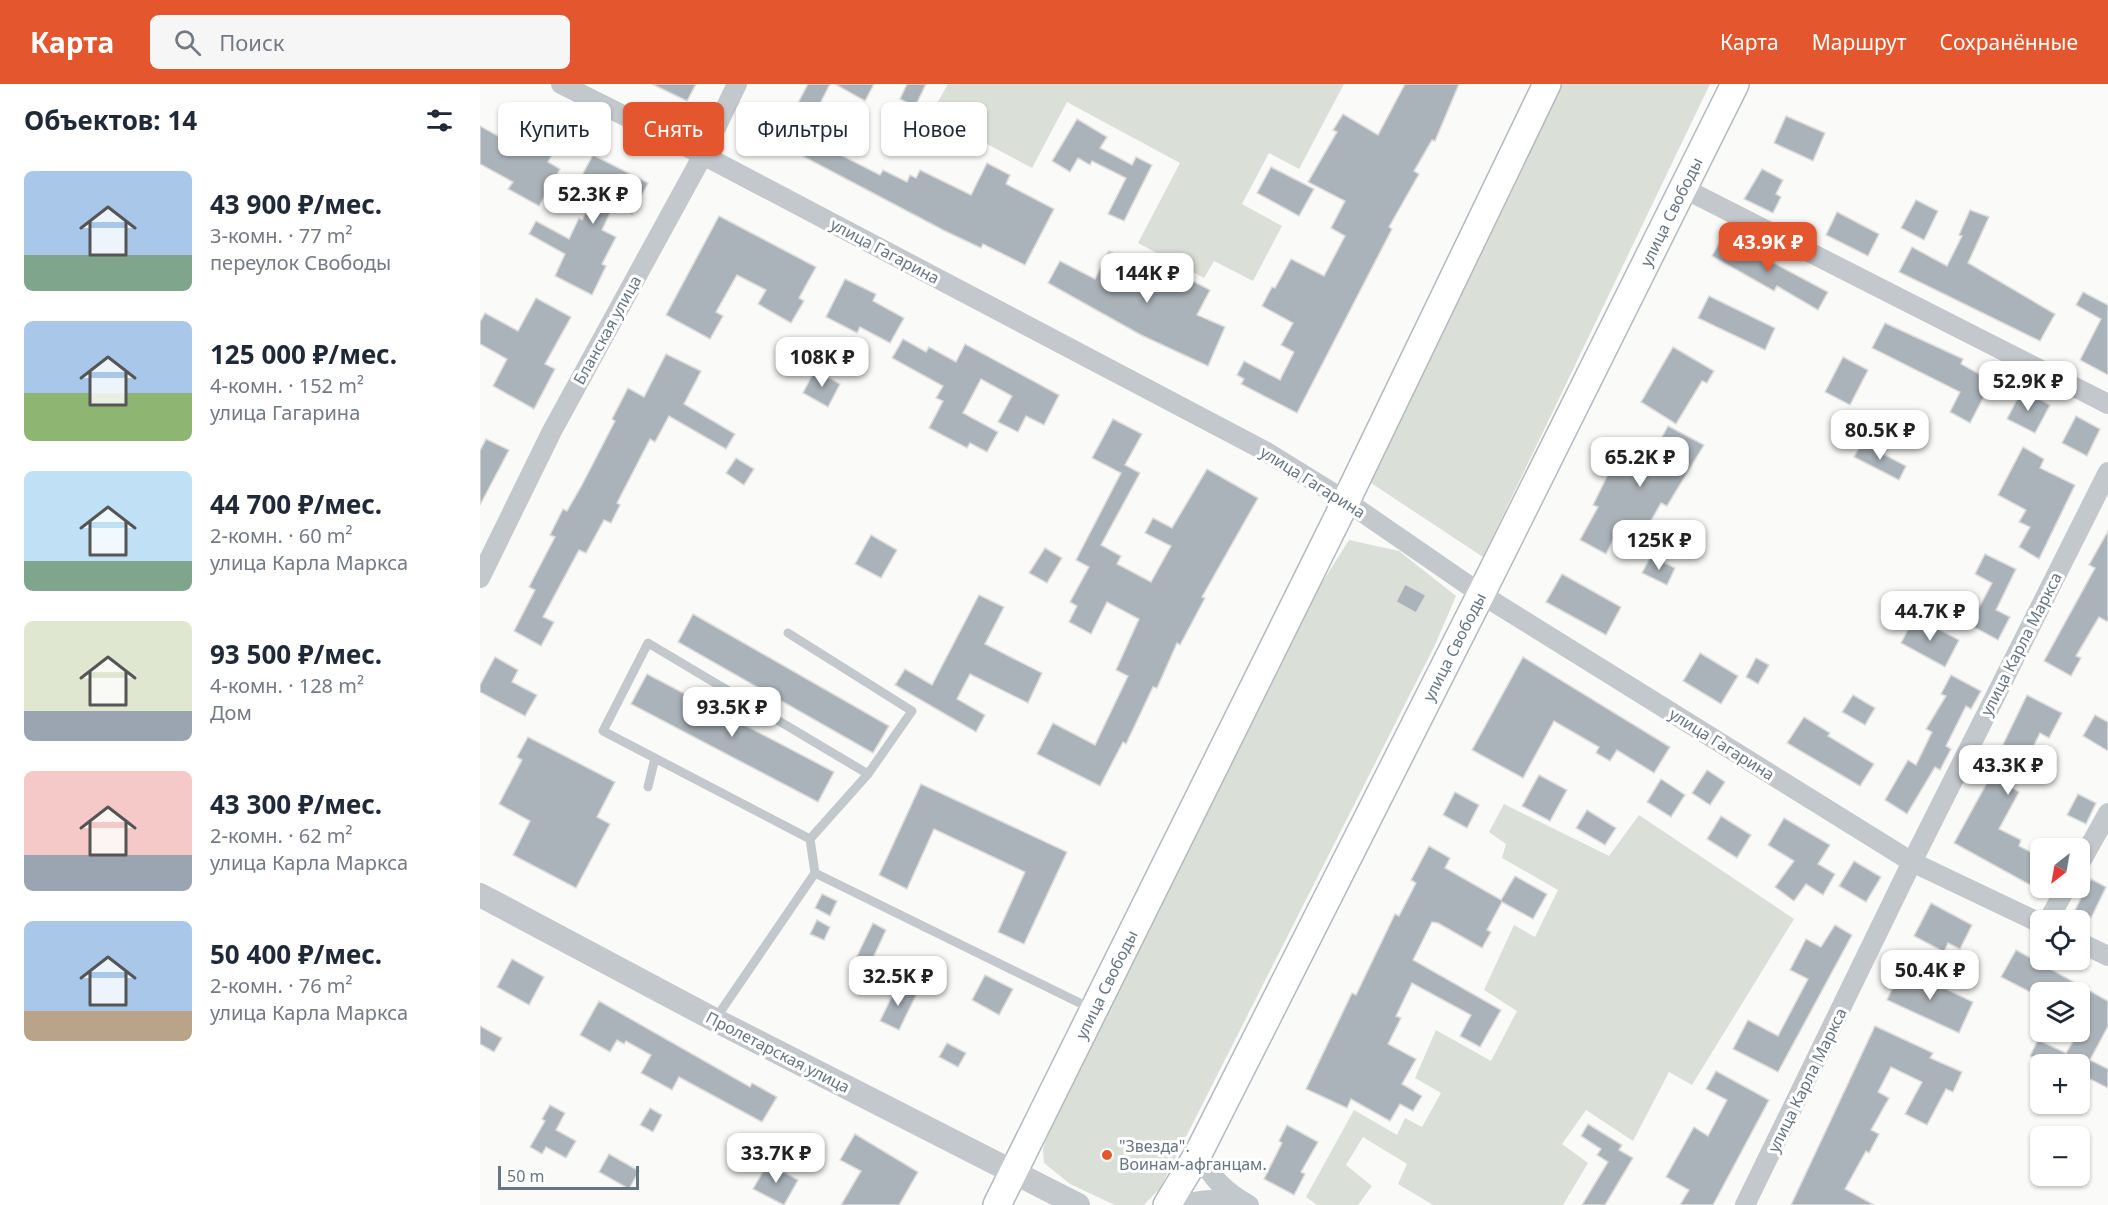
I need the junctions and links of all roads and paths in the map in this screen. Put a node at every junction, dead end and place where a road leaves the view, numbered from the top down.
1 (561, 84) edge
2 (737, 84) edge
3 (1547, 84) edge
4 (1735, 84) edge
5 (724, 110) edge
6 (623, 115) edge
7 (701, 156) edge
8 (704, 156) edge
9 (1683, 188) junction
10 (2108, 404) edge
11 (2108, 472) edge
12 (1346, 501) junction
13 (480, 578) edge
14 (1481, 594) junction
15 (788, 633) dead end
16 (655, 759) junction
17 (868, 774) junction
18 (648, 786) dead end
19 (2108, 813) edge
20 (810, 839) junction
21 (2090, 845) edge
22 (1912, 862) junction
23 (815, 873) junction
24 (480, 895) edge
25 (2030, 918) edge
26 (2090, 947) edge
27 (2108, 956) edge
28 (1092, 1009) junction
29 (715, 1020) junction
30 (1198, 1154) junction
31 (1013, 1172) junction
32 (997, 1205) edge
33 (1078, 1205) edge
34 (1167, 1205) edge
35 (1182, 1205) edge
36 (1240, 1205) edge
37 (1249, 1205) edge
38 (1745, 1205) edge

1 - 6 street, улица Гагарина
2 - 5 street, Бланская улица
3 - 12 main road, улица Свободы
4 - 9 main road, улица Свободы
7 - 13 street, Бланская улица
8 - 12 street, улица Гагарина
9 - 10 street
9 - 14 main road, улица Свободы
11 - 22 street, улица Карла Маркса
12 - 14 street, улица Гагарина
12 - 28 main road, улица Свободы
14 - 22 street, улица Гагарина
14 - 30 main road, улица Свободы
15 - 17 lane
16 - 17 lane
16 - 18 lane
16 - 20 lane
17 - 20 lane
19 - 21 street
20 - 23 lane
22 - 25 street, улица Гагарина
22 - 38 street, улица Карла Маркса
23 - 28 lane
23 - 29 lane
24 - 29 street, Пролетарская улица
26 - 27 street
28 - 31 main road, улица Свободы
29 - 31 street, Пролетарская улица
30 - 34 main road, улица Свободы
30 - 37 street
31 - 32 main road, улица Свободы
31 - 33 street, Пролетарская улица
35 - 36 street

